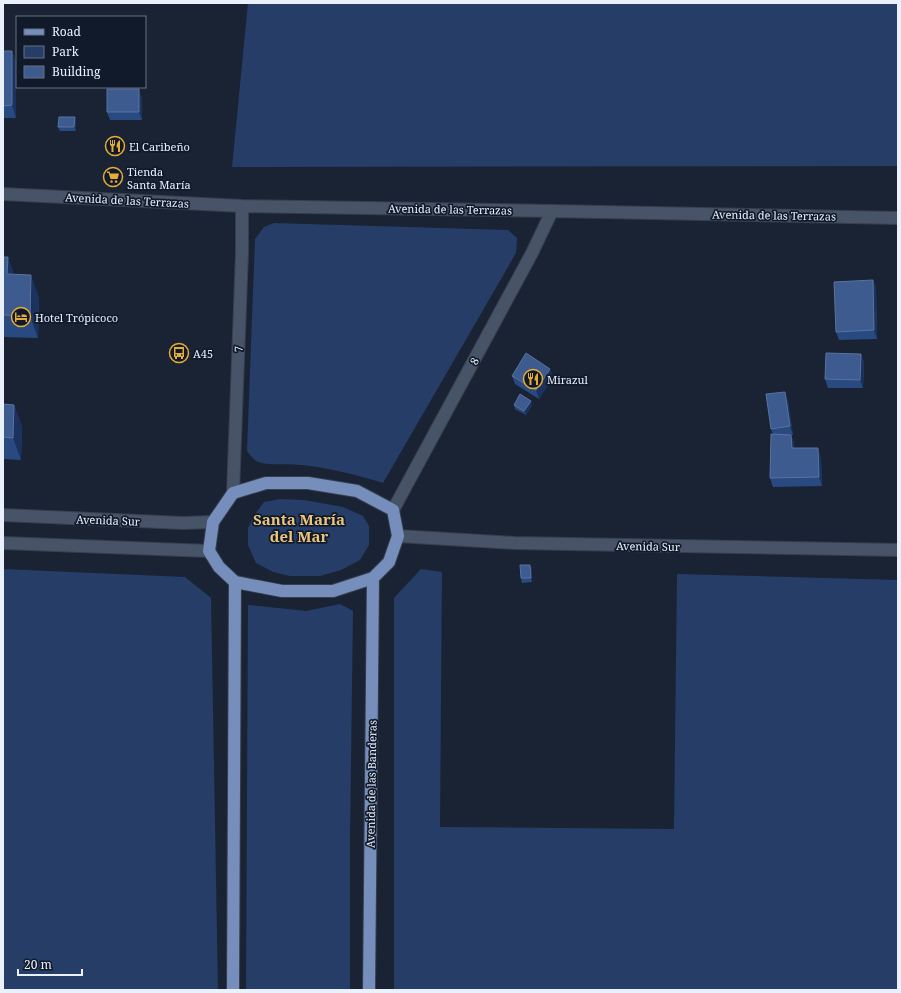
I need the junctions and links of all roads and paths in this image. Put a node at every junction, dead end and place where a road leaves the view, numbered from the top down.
1 (3, 194) edge
2 (242, 206) junction
3 (552, 211) junction
4 (898, 218) edge
5 (233, 493) junction
6 (393, 510) junction
7 (3, 515) edge
8 (213, 522) junction
9 (398, 536) junction
10 (3, 543) edge
11 (898, 550) edge
12 (209, 551) junction
13 (373, 578) junction
14 (235, 582) junction
15 (233, 990) edge
16 (369, 990) edge

1 - 2 street, Avenida de las Terrazas
2 - 3 street, Avenida de las Terrazas
2 - 5 street, 7
3 - 4 street, Avenida de las Terrazas
3 - 6 street, 8
5 - 6 main road
5 - 8 main road
6 - 9 main road
7 - 8 street, Avenida Sur
8 - 12 main road
9 - 11 street, Avenida Sur
9 - 13 main road
10 - 12 street
12 - 14 main road
13 - 14 main road
13 - 16 main road, Avenida de las Banderas
14 - 15 main road

